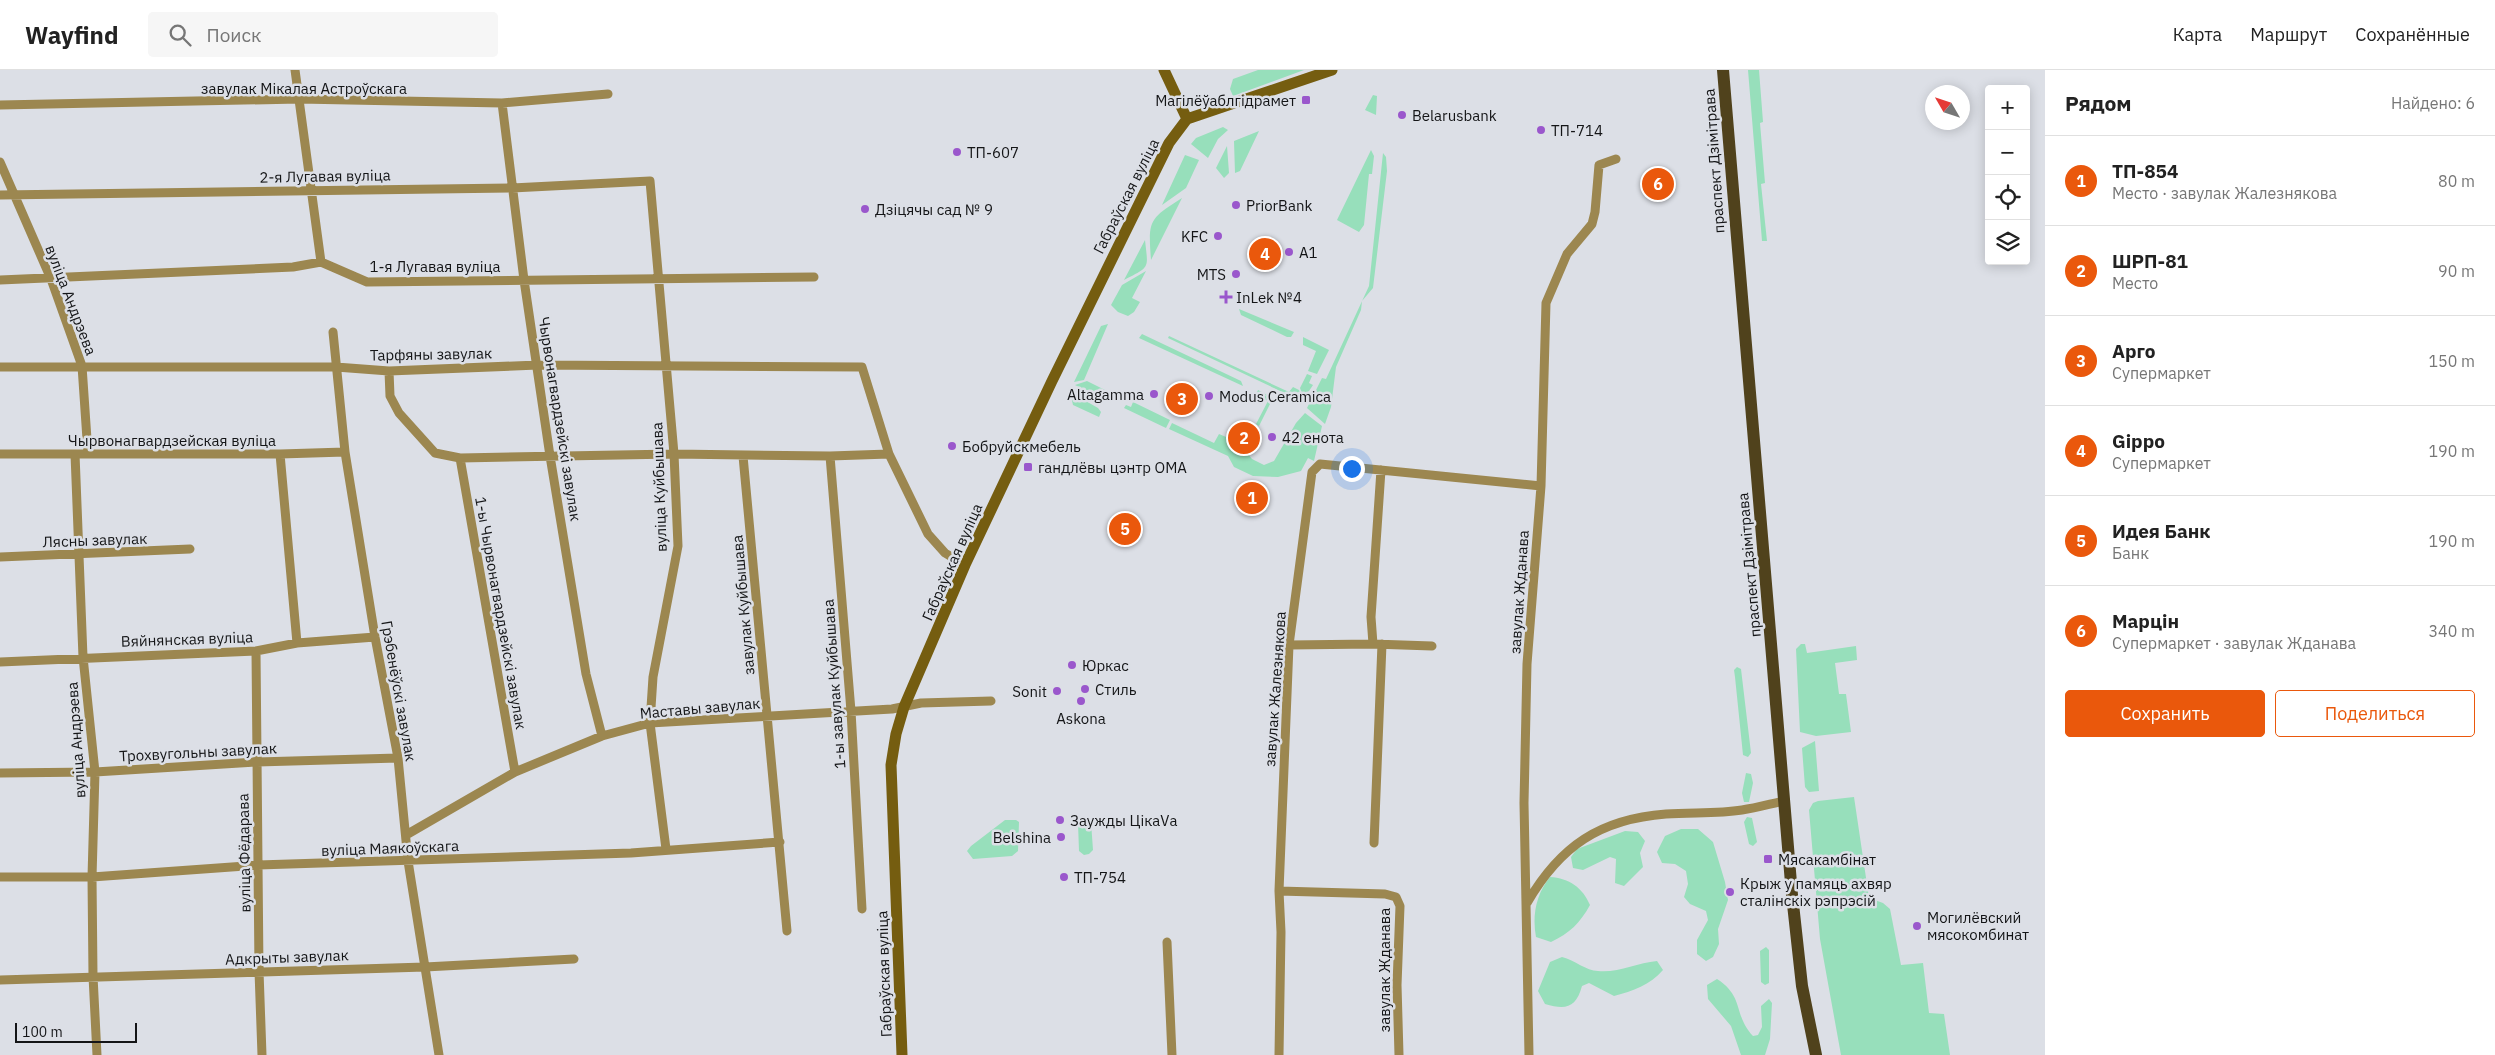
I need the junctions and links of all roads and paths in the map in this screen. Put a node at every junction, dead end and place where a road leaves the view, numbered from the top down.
1 (295, 70) edge
2 (1164, 70) edge
3 (1332, 70) edge
4 (1723, 70) edge
5 (608, 94) dead end
6 (299, 99) junction
7 (502, 103) junction
8 (0, 106) edge
9 (1187, 119) junction
10 (1616, 159) dead end
11 (0, 162) edge
12 (650, 181) joint
13 (512, 188) junction
14 (312, 190) junction
15 (12, 194) junction
16 (0, 195) edge
17 (321, 262) junction
18 (814, 277) dead end
19 (657, 278) junction
20 (51, 279) junction
21 (0, 280) edge
22 (524, 280) junction
23 (333, 332) dead end
24 (538, 365) junction
25 (82, 366) junction
26 (666, 366) junction
27 (0, 367) edge
28 (336, 367) junction
29 (390, 371) junction
30 (345, 452) junction
31 (0, 454) edge
32 (75, 454) junction
33 (88, 454) junction
34 (280, 454) junction
35 (674, 454) junction
36 (889, 454) junction
37 (550, 456) junction
38 (743, 456) junction
39 (830, 456) junction
40 (460, 458) junction
41 (1381, 470) junction
42 (1541, 486) junction
43 (190, 549) dead end
44 (79, 554) junction
45 (0, 557) edge
46 (965, 565) junction
47 (375, 637) junction
48 (297, 642) junction
49 (1377, 644) junction
50 (1289, 645) junction
51 (1432, 646) dead end
52 (256, 651) junction
53 (83, 657) junction
54 (0, 662) edge
55 (991, 701) dead end
56 (904, 706) junction
57 (851, 711) junction
58 (767, 715) junction
59 (650, 723) junction
60 (602, 736) junction
61 (398, 758) junction
62 (257, 762) junction
63 (95, 772) junction
64 (515, 772) junction
65 (0, 773) edge
66 (1784, 801) junction
67 (406, 835) junction
68 (780, 842) junction
69 (1374, 843) dead end
70 (666, 849) junction
71 (408, 861) junction
72 (258, 865) junction
73 (0, 877) edge
74 (92, 877) junction
75 (1279, 891) junction
76 (1526, 904) junction
77 (862, 909) dead end
78 (787, 931) dead end
79 (1168, 942) dead end
80 (574, 959) dead end
81 (425, 967) junction
82 (259, 971) junction
83 (93, 976) junction
84 (0, 980) edge
85 (97, 1055) edge
86 (262, 1055) edge
87 (439, 1055) edge
88 (902, 1055) edge
89 (1172, 1055) edge
90 (1279, 1055) edge
91 (1399, 1055) edge
92 (1528, 1055) edge
93 (1816, 1055) edge

1 - 6 street
2 - 9 main road
3 - 9 main road
4 - 66 main road, праспект Дзімітрава
5 - 7 street, завулак Мікалая Астроўскага
6 - 7 street, завулак Мікалая Астроўскага
6 - 8 street, завулак Мікалая Астроўскага
6 - 14 street
7 - 13 street, Чырвонагвардзейскі завулак
9 - 46 main road, Габраўская вуліца
10 - 42 street, завулак Жданава
11 - 15 street, вуліца Андрэева
12 - 13 street, 2-я Лугавая вуліца
12 - 19 street, вуліца Куйбышава
13 - 14 street, 2-я Лугавая вуліца
13 - 22 street, Чырвонагвардзейскі завулак
14 - 15 street, 2-я Лугавая вуліца
14 - 17 street
15 - 16 street, 2-я Лугавая вуліца
15 - 20 street, вуліца Андрэева
17 - 20 street
17 - 22 street, 1-я Лугавая вуліца
18 - 19 street, 1-я Лугавая вуліца
19 - 22 street, 1-я Лугавая вуліца
19 - 26 street, вуліца Куйбышава
20 - 21 street
20 - 25 street, вуліца Андрэева
22 - 24 street, Чырвонагвардзейскі завулак
23 - 28 street, Грэбенёўскі завулак
24 - 26 street, Тарфяны завулак
24 - 29 street, Тарфяны завулак
24 - 37 street, Чырвонагвардзейскі завулак
25 - 27 street, Тарфяны завулак
25 - 28 street, Тарфяны завулак
25 - 33 street, вуліца Андрэева
26 - 35 street, вуліца Куйбышава
26 - 36 street, Тарфяны завулак
28 - 29 street, Тарфяны завулак
28 - 30 street, Грэбенёўскі завулак
29 - 40 street
30 - 34 street, Чырвонагвардзейская вуліца
30 - 47 street, Грэбенёўскі завулак
31 - 32 street, Чырвонагвардзейская вуліца
32 - 33 street, Чырвонагвардзейская вуліца
32 - 44 street, вуліца Андрэева
33 - 34 street, Чырвонагвардзейская вуліца
34 - 48 street
35 - 37 street
35 - 38 street
35 - 59 street, вуліца Куйбышава
36 - 39 street
36 - 46 street
37 - 40 street
37 - 60 street, Чырвонагвардзейскі завулак
38 - 39 street
38 - 58 street, завулак Куйбышава
39 - 57 street, 1-ы завулак Куйбышава
40 - 64 street, 1-ы Чырвонагвардзейскі завулак
41 - 42 street
41 - 49 street
41 - 50 street, завулак Жалезнякова
42 - 76 street, завулак Жданава
43 - 44 street, Лясны завулак
44 - 45 street, Лясны завулак
44 - 53 street, вуліца Андрэева
46 - 56 main road, Габраўская вуліца
47 - 48 street, Вяйнянская вуліца
47 - 61 street, Грэбенёўскі завулак
48 - 52 street, Вяйнянская вуліца
49 - 50 street
49 - 51 street
49 - 69 street
50 - 75 street, завулак Жалезнякова
52 - 53 street, Вяйнянская вуліца
52 - 62 street, вуліца Фёдарава
53 - 54 street, Вяйнянская вуліца
53 - 63 street, вуліца Андрэева
55 - 56 street, Маставы завулак
56 - 57 street, Маставы завулак
56 - 88 main road, Габраўская вуліца
57 - 58 street, Маставы завулак
57 - 77 street, 1-ы завулак Куйбышава
58 - 59 street, Маставы завулак
58 - 68 street, завулак Куйбышава
59 - 60 street, Маставы завулак
59 - 70 street, вуліца Куйбышава
60 - 64 street, Маставы завулак
61 - 62 street, Трохвугольны завулак
61 - 67 street, Грэбенёўскі завулак
62 - 63 street, Трохвугольны завулак
62 - 72 street, вуліца Фёдарава
63 - 65 street, Трохвугольны завулак
63 - 74 street, вуліца Андрэева
64 - 67 street, Маставы завулак
66 - 76 street
66 - 93 main road, праспект Дзімітрава
67 - 71 street, Грэбенёўскі завулак
68 - 70 street, вуліца Маякоўскага
68 - 78 street, завулак Куйбышава
70 - 71 street, вуліца Маякоўскага
71 - 72 street, вуліца Маякоўскага
71 - 81 street, Грэбенёўскі завулак
72 - 74 street, вуліца Маякоўскага
72 - 82 street, вуліца Фёдарава
73 - 74 street, вуліца Маякоўскага
74 - 83 street, вуліца Андрэева
75 - 90 street, завулак Жалезнякова
75 - 91 street, завулак Жданава
76 - 92 street, завулак Жданава
79 - 89 street
80 - 81 street, Адкрыты завулак
81 - 82 street, Адкрыты завулак
81 - 87 street, Грэбенёўскі завулак
82 - 83 street, Адкрыты завулак
82 - 86 street, вуліца Фёдарава
83 - 84 street, Адкрыты завулак
83 - 85 street, вуліца Андрэева

